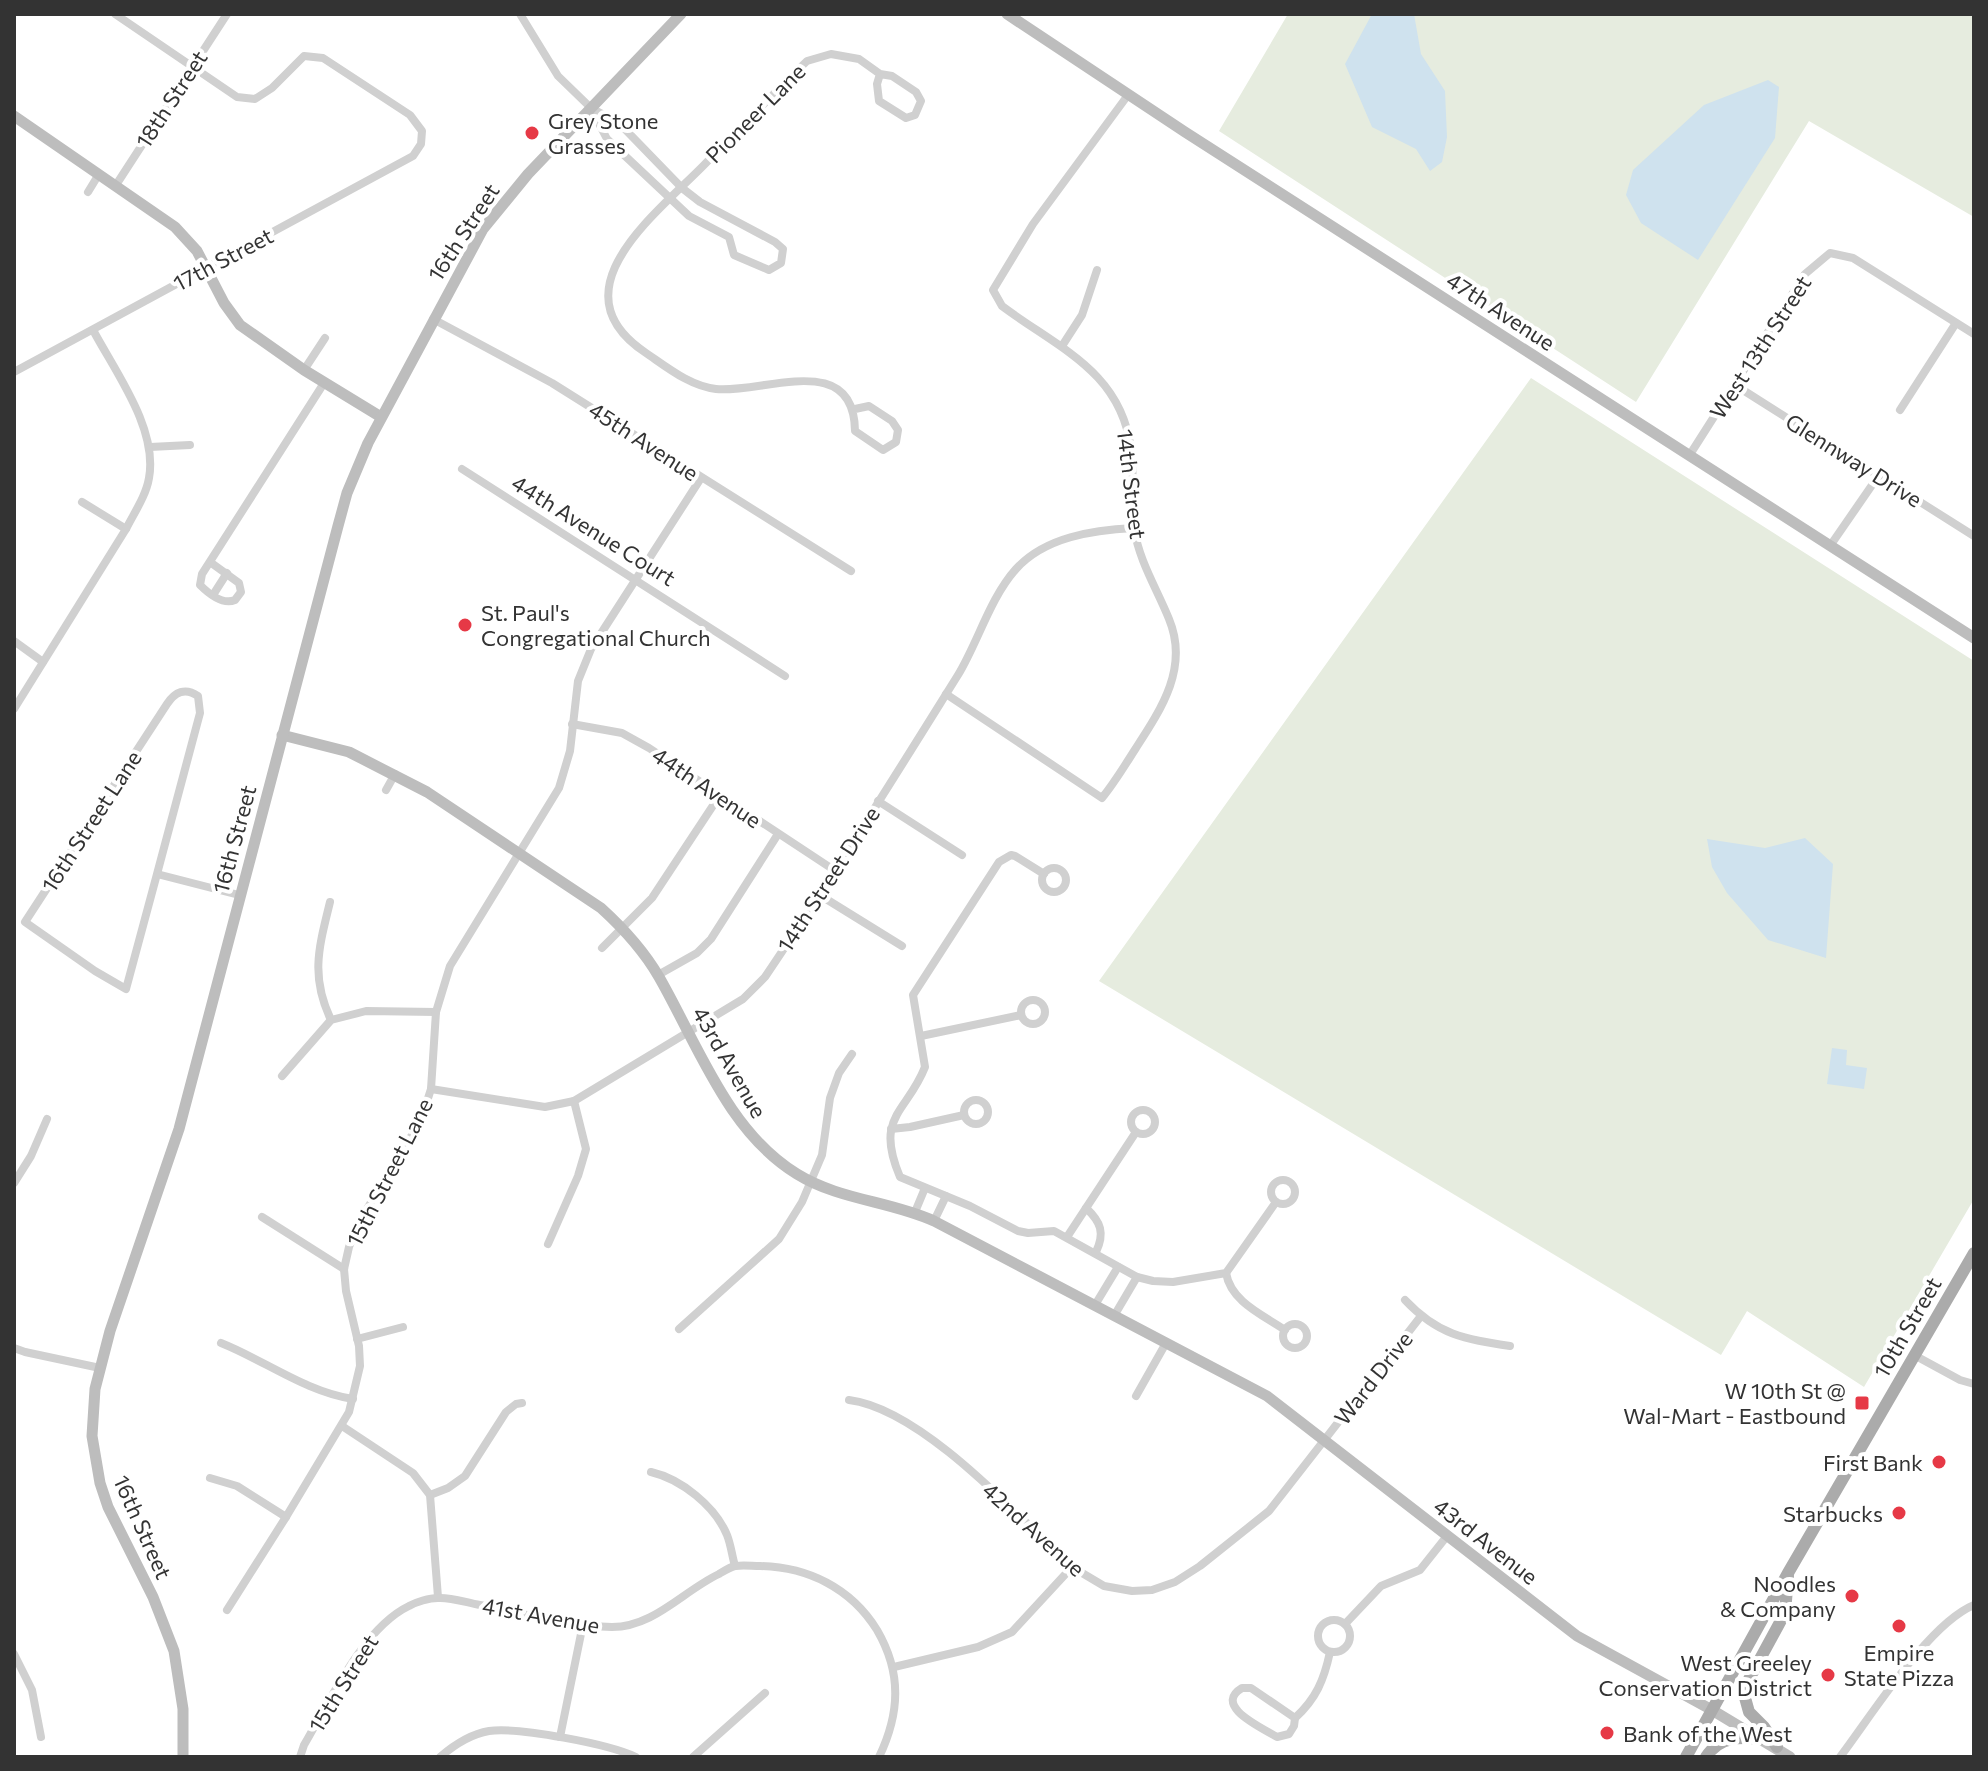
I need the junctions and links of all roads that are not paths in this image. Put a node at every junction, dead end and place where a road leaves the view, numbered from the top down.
1 (115, 14) edge
2 (227, 14) edge
3 (520, 14) edge
4 (681, 14) edge
5 (1007, 14) edge
6 (192, 67) junction
7 (880, 74) junction
8 (1128, 95) junction
9 (591, 108) junction
10 (14, 116) edge
11 (99, 174) junction
12 (116, 185) junction
13 (682, 188) junction
14 (88, 192) dead end
15 (671, 198) junction
16 (737, 222) junction
17 (729, 237) junction
18 (207, 268) junction
19 (1097, 270) dead end
20 (433, 319) junction
21 (1956, 323) junction
22 (93, 330) junction
23 (1974, 334) edge
24 (325, 338) dead end
25 (1062, 346) junction
26 (304, 370) junction
27 (14, 372) edge
28 (324, 383) junction
29 (1735, 385) junction
30 (855, 409) junction
31 (1900, 410) dead end
32 (381, 417) junction
33 (190, 445) dead end
34 (150, 447) junction
35 (1689, 456) junction
36 (462, 469) dead end
37 (1879, 475) junction
38 (701, 478) junction
39 (82, 502) dead end
40 (1134, 528) junction
41 (126, 529) junction
42 (1974, 536) edge
43 (1830, 546) junction
44 (210, 562) junction
45 (851, 571) dead end
46 (227, 573) junction
47 (637, 580) junction
48 (213, 595) junction
49 (1974, 638) edge
50 (14, 641) edge
51 (43, 662) junction
52 (785, 676) dead end
53 (946, 694) junction
54 (14, 709) edge
55 (572, 724) junction
56 (282, 735) junction
57 (395, 774) junction
58 (386, 790) dead end
59 (720, 795) junction
60 (878, 801) junction
61 (778, 834) junction
62 (520, 852) junction
63 (962, 855) dead end
64 (834, 870) junction
65 (157, 874) junction
66 (1044, 874) dead end
67 (818, 894) junction
68 (239, 895) junction
69 (330, 902) dead end
70 (622, 928) junction
71 (902, 946) dead end
72 (602, 948) dead end
73 (658, 975) junction
74 (436, 1012) junction
75 (1021, 1015) dead end
76 (331, 1020) junction
77 (689, 1034) junction
78 (921, 1036) junction
79 (852, 1054) dead end
80 (282, 1076) dead end
81 (431, 1089) junction
82 (574, 1101) junction
83 (964, 1115) dead end
84 (47, 1119) dead end
85 (891, 1129) junction
86 (1136, 1132) dead end
87 (812, 1182) junction
88 (14, 1183) edge
89 (925, 1188) junction
90 (946, 1196) junction
91 (1276, 1202) dead end
92 (1086, 1208) junction
93 (915, 1212) junction
94 (262, 1217) dead end
95 (934, 1221) junction
96 (1067, 1237) junction
97 (548, 1244) dead end
98 (1096, 1252) junction
99 (1974, 1253) edge
100 (1118, 1267) junction
101 (344, 1269) junction
102 (1226, 1273) junction
103 (1137, 1277) junction
104 (1405, 1300) dead end
105 (1095, 1305) junction
106 (1114, 1316) junction
107 (1421, 1316) junction
108 (403, 1327) dead end
109 (679, 1329) dead end
110 (1285, 1330) dead end
111 (357, 1339) junction
112 (221, 1343) dead end
113 (1166, 1343) junction
114 (1510, 1346) dead end
115 (14, 1348) edge
116 (1914, 1355) junction
117 (100, 1368) junction
118 (1974, 1384) edge
119 (1136, 1396) dead end
120 (353, 1399) junction
121 (849, 1400) dead end
122 (522, 1403) dead end
123 (342, 1426) junction
124 (1325, 1440) junction
125 (651, 1472) dead end
126 (210, 1478) dead end
127 (430, 1495) junction
128 (286, 1517) junction
129 (1447, 1536) junction
130 (735, 1566) junction
131 (1072, 1567) junction
132 (1788, 1573) junction
133 (438, 1597) junction
134 (1974, 1605) edge
135 (227, 1610) dead end
136 (583, 1624) junction
137 (1345, 1624) junction
138 (1330, 1652) junction
139 (14, 1654) edge
140 (894, 1667) junction
141 (765, 1693) dead end
142 (1712, 1710) junction
143 (1295, 1718) junction
144 (41, 1737) dead end
145 (560, 1737) junction
146 (1764, 1739) junction
147 (1777, 1747) junction
148 (183, 1757) edge
149 (300, 1757) edge
150 (440, 1757) edge
151 (636, 1757) edge
152 (693, 1757) edge
153 (879, 1757) edge
154 (1686, 1757) edge
155 (1706, 1757) edge
156 (1790, 1757) edge
157 (1840, 1757) edge

1 - 6 street
2 - 6 street, 18th Street
3 - 9 street
4 - 9 main road, 16th Street
5 - 8 main road, 47th Avenue
6 - 12 street, 18th Street
6 - 18 street, 17th Street
7 - 7 street, Pioneer Lane
7 - 13 street, Pioneer Lane
8 - 25 street, 14th Street
8 - 35 main road, 47th Avenue
9 - 13 street
9 - 15 street
9 - 20 main road, 16th Street
10 - 11 main road
11 - 12 main road
11 - 14 street
12 - 18 main road
13 - 15 street, Pioneer Lane
13 - 16 street
15 - 17 street
15 - 30 street, Pioneer Lane
16 - 17 street
16 - 17 street
18 - 22 street, 17th Street
18 - 26 main road
19 - 25 street
20 - 32 main road, 16th Street
20 - 38 street, 45th Avenue
21 - 23 street
21 - 29 street, West 13th Street
21 - 31 street
22 - 27 street, 17th Street
22 - 34 street
24 - 26 street
25 - 40 street, 14th Street
26 - 28 main road
28 - 32 main road
28 - 44 street
29 - 35 street, West 13th Street
29 - 37 street, Glennway Drive
30 - 30 street
32 - 56 main road, 16th Street
33 - 34 street
34 - 41 street
35 - 43 main road, 47th Avenue
36 - 47 street, 44th Avenue Court
37 - 42 street, Glennway Drive
37 - 43 street
38 - 45 street, 45th Avenue
38 - 47 street, 15th Street Lane
39 - 41 street
40 - 53 street, 14th Street Drive
40 - 53 street, 14th Street
41 - 51 street
43 - 49 main road, 47th Avenue
44 - 46 street
44 - 48 street
46 - 48 street
46 - 48 street
47 - 52 street, 44th Avenue Court
47 - 55 street, 15th Street Lane
50 - 51 street
51 - 54 street
53 - 60 street, 14th Street Drive
55 - 59 street, 44th Avenue
55 - 62 street, 15th Street Lane
56 - 57 main road, 43rd Avenue
56 - 68 main road, 16th Street
57 - 58 street
57 - 62 main road, 43rd Avenue
59 - 61 street, 44th Avenue
59 - 70 street
60 - 63 street
60 - 64 street, 14th Street Drive
61 - 64 street, 44th Avenue
61 - 73 street
62 - 70 main road, 43rd Avenue
62 - 74 street, 15th Street Lane
64 - 67 street, 14th Street Drive
65 - 65 street, 16th Street Lane
65 - 68 street
66 - 78 street
67 - 71 street
67 - 77 street, 14th Street Drive
68 - 117 main road, 16th Street
69 - 76 street
70 - 72 street
70 - 73 main road, 43rd Avenue
73 - 77 main road, 43rd Avenue
74 - 76 street
74 - 81 street, 15th Street Lane
75 - 78 street
76 - 80 street
77 - 82 street, 14th Street Drive
77 - 87 main road, 43rd Avenue
78 - 85 street
79 - 87 street
81 - 82 street, 14th Street Drive
81 - 101 street, 15th Street Lane
82 - 97 street
83 - 85 street
84 - 88 street
85 - 89 street
86 - 92 street
87 - 93 main road, 43rd Avenue
87 - 109 street
89 - 90 street
89 - 93 street
90 - 95 street
90 - 96 street
91 - 102 street
92 - 96 street
92 - 98 street
93 - 95 main road, 43rd Avenue
94 - 101 street
95 - 105 main road, 43rd Avenue
96 - 98 street
98 - 100 street
99 - 116 main road, 10th Street
100 - 103 street
100 - 105 street
101 - 111 street, 15th Street Lane
102 - 103 street
102 - 110 street
103 - 106 street
104 - 107 street, Ward Drive
105 - 106 main road, 43rd Avenue
106 - 113 main road, 43rd Avenue
107 - 114 street, Ward Drive
107 - 124 street, Ward Drive
108 - 111 street
111 - 120 street, 15th Street Lane
112 - 120 street
113 - 119 street
113 - 124 main road, 43rd Avenue
115 - 117 street
116 - 118 street
116 - 132 main road, 10th Street
117 - 148 main road, 16th Street
120 - 123 street, 15th Street Lane
121 - 131 street, 42nd Avenue
122 - 127 street
123 - 127 street
123 - 128 street, 15th Street Lane
124 - 129 main road, 43rd Avenue
124 - 131 street, 42nd Avenue
125 - 130 street
126 - 128 street
127 - 133 street
128 - 135 street, 15th Street Lane
129 - 137 street
129 - 142 main road, 43rd Avenue
130 - 136 street, 41st Avenue
130 - 140 street
131 - 140 street
132 - 142 main road, 10th Street
132 - 147 main road
133 - 136 street, 41st Avenue
133 - 149 street, 15th Street
134 - 157 street
136 - 145 street
137 - 138 street
137 - 138 street
138 - 143 street
139 - 144 street
140 - 153 street
141 - 152 street
142 - 146 main road, 43rd Avenue
142 - 154 main road, 10th Street
143 - 143 street
145 - 150 street
145 - 151 street
146 - 147 main road, 43rd Avenue
146 - 155 main road
147 - 156 main road, 43rd Avenue

